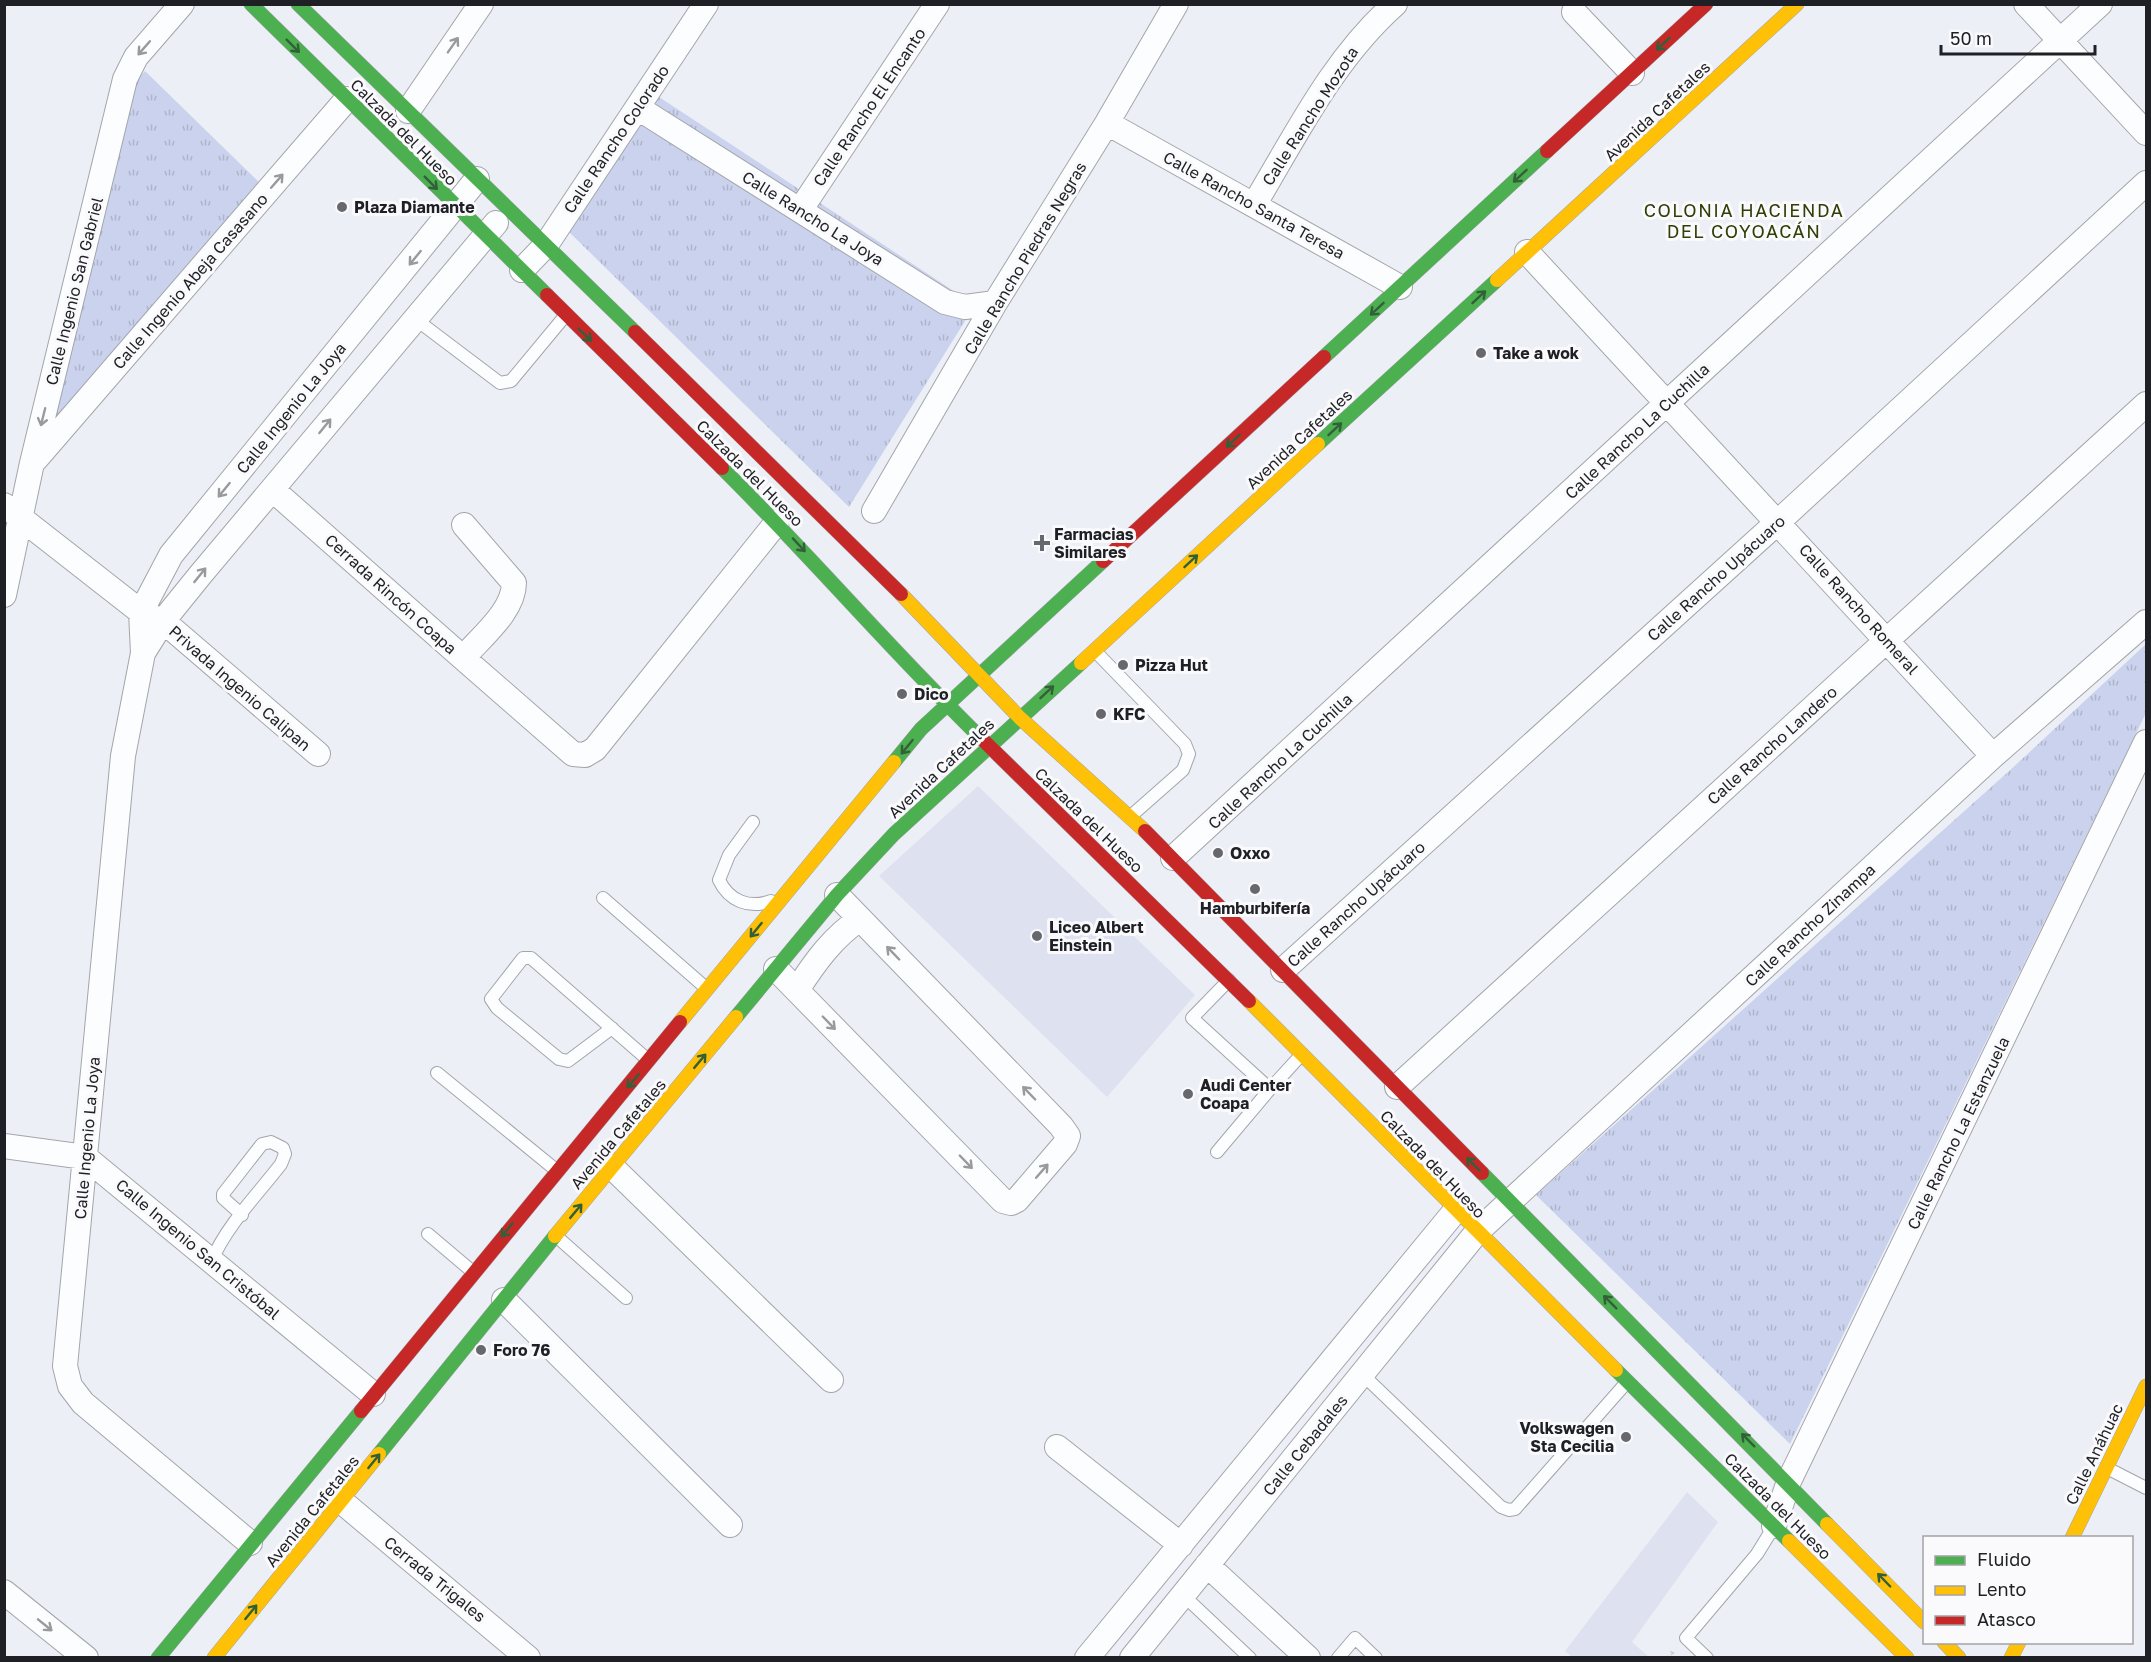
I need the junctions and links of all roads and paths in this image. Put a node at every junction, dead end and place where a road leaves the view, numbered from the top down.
1 (182, 4) edge
2 (251, 4) edge
3 (298, 4) edge
4 (481, 4) edge
5 (706, 4) edge
6 (937, 4) edge
7 (1176, 4) edge
8 (1383, 4) edge
9 (1395, 4) edge
10 (1706, 4) edge
11 (1797, 4) edge
12 (2026, 4) edge
13 (2100, 4) edge
14 (1574, 12) dead end
15 (1371, 26) junction
16 (2060, 42) junction
17 (1632, 73) junction
18 (347, 99) junction
19 (638, 108) junction
20 (408, 111) junction
21 (1107, 123) junction
22 (2146, 133) edge
23 (477, 179) junction
24 (2146, 183) edge
25 (1254, 205) junction
26 (455, 206) junction
27 (507, 209) junction
28 (801, 209) junction
29 (486, 236) junction
30 (546, 245) junction
31 (1527, 252) junction
32 (522, 270) junction
33 (1400, 287) junction
34 (995, 303) junction
35 (565, 316) junction
36 (414, 318) junction
37 (1668, 403) junction
38 (2146, 404) edge
39 (32, 463) junction
40 (273, 490) junction
41 (874, 511) dead end
42 (13, 512) edge
43 (1779, 521) junction
44 (777, 522) junction
45 (464, 525) dead end
46 (4, 595) edge
47 (141, 612) junction
48 (163, 621) junction
49 (2146, 622) edge
50 (1887, 640) junction
51 (1094, 650) junction
52 (143, 653) junction
53 (463, 658) junction
54 (978, 676) junction
55 (947, 705) junction
56 (1020, 718) junction
57 (2146, 742) edge
58 (989, 746) junction
59 (318, 754) dead end
60 (1994, 756) junction
61 (1131, 816) junction
62 (753, 822) dead end
63 (1173, 858) junction
64 (784, 896) junction
65 (603, 898) dead end
66 (850, 908) junction
67 (1283, 970) junction
68 (787, 980) junction
69 (1229, 980) junction
70 (708, 989) junction
71 (612, 1028) junction
72 (1302, 1053) junction
73 (649, 1062) junction
74 (437, 1073) dead end
75 (1397, 1087) junction
76 (1270, 1089) junction
77 (4, 1146) edge
78 (1217, 1152) dead end
79 (85, 1157) junction
80 (612, 1167) junction
81 (556, 1170) junction
82 (1509, 1201) junction
83 (1456, 1210) junction
84 (242, 1215) junction
85 (1477, 1232) junction
86 (428, 1234) dead end
87 (555, 1236) junction
88 (212, 1260) junction
89 (473, 1272) junction
90 (626, 1298) dead end
91 (504, 1300) junction
92 (1379, 1304) junction
93 (1403, 1324) junction
94 (1362, 1374) junction
95 (831, 1380) dead end
96 (1628, 1382) junction
97 (2146, 1386) edge
98 (373, 1394) junction
99 (2133, 1413) junction
100 (2146, 1419) edge
101 (1057, 1447) dead end
102 (2106, 1467) junction
103 (1789, 1481) junction
104 (2146, 1488) edge
105 (340, 1502) junction
106 (730, 1525) dead end
107 (1774, 1526) junction
108 (2073, 1536) edge
109 (250, 1543) junction
110 (1181, 1545) junction
111 (1207, 1565) junction
112 (4, 1592) edge
113 (1183, 1595) junction
114 (1923, 1621) edge
115 (1946, 1644) edge
116 (2018, 1644) edge
117 (1676, 1649) dead end
118 (1670, 1655) edge
119 (216, 1657) edge
120 (86, 1658) edge
121 (158, 1658) edge
122 (528, 1658) edge
123 (1087, 1658) edge
124 (1132, 1658) edge
125 (1250, 1658) edge
126 (1308, 1658) edge
127 (1338, 1658) edge
128 (1376, 1658) edge
129 (1676, 1658) edge
130 (1707, 1658) edge
131 (1907, 1658) edge
132 (1959, 1658) edge
133 (2011, 1658) edge

1 -> 39 street, Calle Ingenio San Gabriel
2 -> 18 main road, Calzada del Hueso
3 - 20 main road, Calzada del Hueso
20 -> 4 street
5 - 19 street, Calle Rancho Colorado
6 - 28 street, Calle Rancho El Encanto
7 - 21 street, Calle Rancho Piedras Negras
8 - 15 street
9 - 15 street, Calle Rancho Mozota
10 -> 17 main road, Avenida Cafetales
11 - 31 main road, Avenida Cafetales
12 - 16 street
13 - 16 street, Calle Rancho La Cuchilla
14 - 17 street
15 - 25 street, Calle Rancho Mozota
16 - 22 street
16 - 37 street, Calle Rancho La Cuchilla
17 -> 33 main road, Avenida Cafetales
18 -> 26 main road, Calzada del Hueso
39 -> 18 street, Calle Ingenio Abeja Casasano
19 - 28 street, Calle Rancho La Joya
19 - 30 street, Calle Rancho Colorado
20 - 23 main road, Calzada del Hueso
21 - 25 street, Calle Rancho Santa Teresa
21 - 34 street, Calle Rancho Piedras Negras
23 - 26 street, Calle Ingenio La Joya
23 - 27 main road, Calzada del Hueso
24 - 43 street, Calle Rancho Upácuaro
25 - 33 street, Calle Rancho Santa Teresa
26 - 29 main road, Calzada del Hueso
26 -> 47 street, Calle Ingenio La Joya
27 - 29 street, Calle Ingenio La Joya
27 - 30 main road, Calzada del Hueso
28 - 34 street, Calle Rancho La Joya
29 - 32 main road, Calzada del Hueso
29 - 36 street, Calle Ingenio La Joya
30 - 32 street, Calle Rancho Colorado
30 - 54 main road, Calzada del Hueso
31 - 37 street, Calle Rancho Romeral
51 -> 31 main road, Avenida Cafetales
32 - 35 main road, Calzada del Hueso
33 -> 54 main road, Avenida Cafetales
34 - 41 street, Calle Rancho Piedras Negras
35 - 36 lane
35 -> 44 main road, Calzada del Hueso
40 -> 36 street, Calle Ingenio La Joya
37 - 43 street, Calle Rancho Romeral
37 - 63 street, Calle Rancho La Cuchilla
38 - 50 street, Calle Rancho Landero
39 - 42 street, Calle Ingenio San Gabriel
48 -> 40 street, Calle Ingenio La Joya
40 - 53 street, Cerrada Rincón Coapa
42 - 46 street, Calle Ingenio San Gabriel
42 - 47 street, Privada Ingenio Calipan
43 - 50 street, Calle Rancho Romeral
43 - 67 street, Calle Rancho Upácuaro
44 - 53 street
44 -> 55 main road, Calzada del Hueso
45 - 53 street, Cerrada Rincón Coapa
47 - 48 street, Privada Ingenio Calipan
47 - 52 street, Calle Ingenio La Joya
48 - 52 street, Calle Ingenio La Joya
48 - 59 street, Privada Ingenio Calipan
49 - 60 street, Calle Rancho Zinampa
50 - 60 street, Calle Rancho Romeral
50 - 75 street, Calle Rancho Landero
56 -> 51 main road, Avenida Cafetales
51 - 61 lane
52 - 79 street, Calle Ingenio La Joya
54 - 55 main road, Avenida Cafetales
54 - 56 main road, Calzada del Hueso
55 - 58 main road, Calzada del Hueso
55 -> 64 main road, Avenida Cafetales
56 - 58 main road, Avenida Cafetales
56 - 61 main road, Calzada del Hueso
57 - 103 street, Calle Rancho La Estanzuela
58 - 66 main road, Avenida Cafetales
58 - 69 main road, Calzada del Hueso
60 - 82 street, Calle Rancho Zinampa
61 - 63 main road, Calzada del Hueso
62 - 64 lane
63 - 67 main road, Calzada del Hueso
64 -> 70 main road, Avenida Cafetales
65 - 70 lane
66 - 68 main road, Avenida Cafetales
66 - 68 street
68 -> 66 street
67 - 75 main road, Calzada del Hueso
80 -> 68 main road, Avenida Cafetales
69 - 72 main road, Calzada del Hueso
69 - 76 lane
70 - 73 main road, Avenida Cafetales
71 - 71 lane
71 - 73 lane
72 - 76 lane
72 - 83 main road, Calzada del Hueso
73 -> 81 main road, Avenida Cafetales
74 - 81 lane
82 -> 75 main road, Calzada del Hueso
76 - 78 lane
77 - 79 street
79 - 88 street, Calle Ingenio San Cristóbal
79 - 109 street, Calle Ingenio La Joya
87 -> 80 main road, Avenida Cafetales
80 - 95 street
81 -> 89 main road, Avenida Cafetales
82 - 85 street, Calle Rancho Zinampa
103 -> 82 main road, Calzada del Hueso
83 - 85 main road, Calzada del Hueso
83 - 92 street
84 - 84 lane
84 - 88 lane
85 - 93 street, Calle Cebadales
85 - 96 main road, Calzada del Hueso
86 - 89 lane
87 - 90 lane
87 - 91 main road, Avenida Cafetales
88 - 98 street, Calle Ingenio San Cristóbal
89 - 98 main road, Avenida Cafetales
105 -> 91 main road, Avenida Cafetales
91 - 106 street
92 - 93 street
92 - 110 street
93 - 94 street, Calle Cebadales
94 - 96 lane
94 - 111 street, Calle Cebadales
96 - 107 main road, Calzada del Hueso
97 - 99 main road, Calle Anáhuac
98 - 109 main road, Avenida Cafetales
99 - 100 lane
99 - 102 main road, Calle Anáhuac
101 - 110 street
102 - 104 lane
102 - 108 main road, Calle Anáhuac
103 - 107 street, Calle Rancho La Estanzuela
114 -> 103 main road, Calzada del Hueso
119 -> 105 main road, Avenida Cafetales
105 - 122 street, Cerrada Trigales
107 - 130 lane
107 - 131 main road, Calzada del Hueso
109 - 121 main road, Avenida Cafetales
110 - 123 street
111 - 113 street, Calle Cebadales
111 - 126 street
112 -> 120 street
113 - 124 street, Calle Cebadales
113 - 125 lane
115 - 132 main road
116 - 133 main road
117 - 118 path
118 - 129 path
127 - 128 lane

